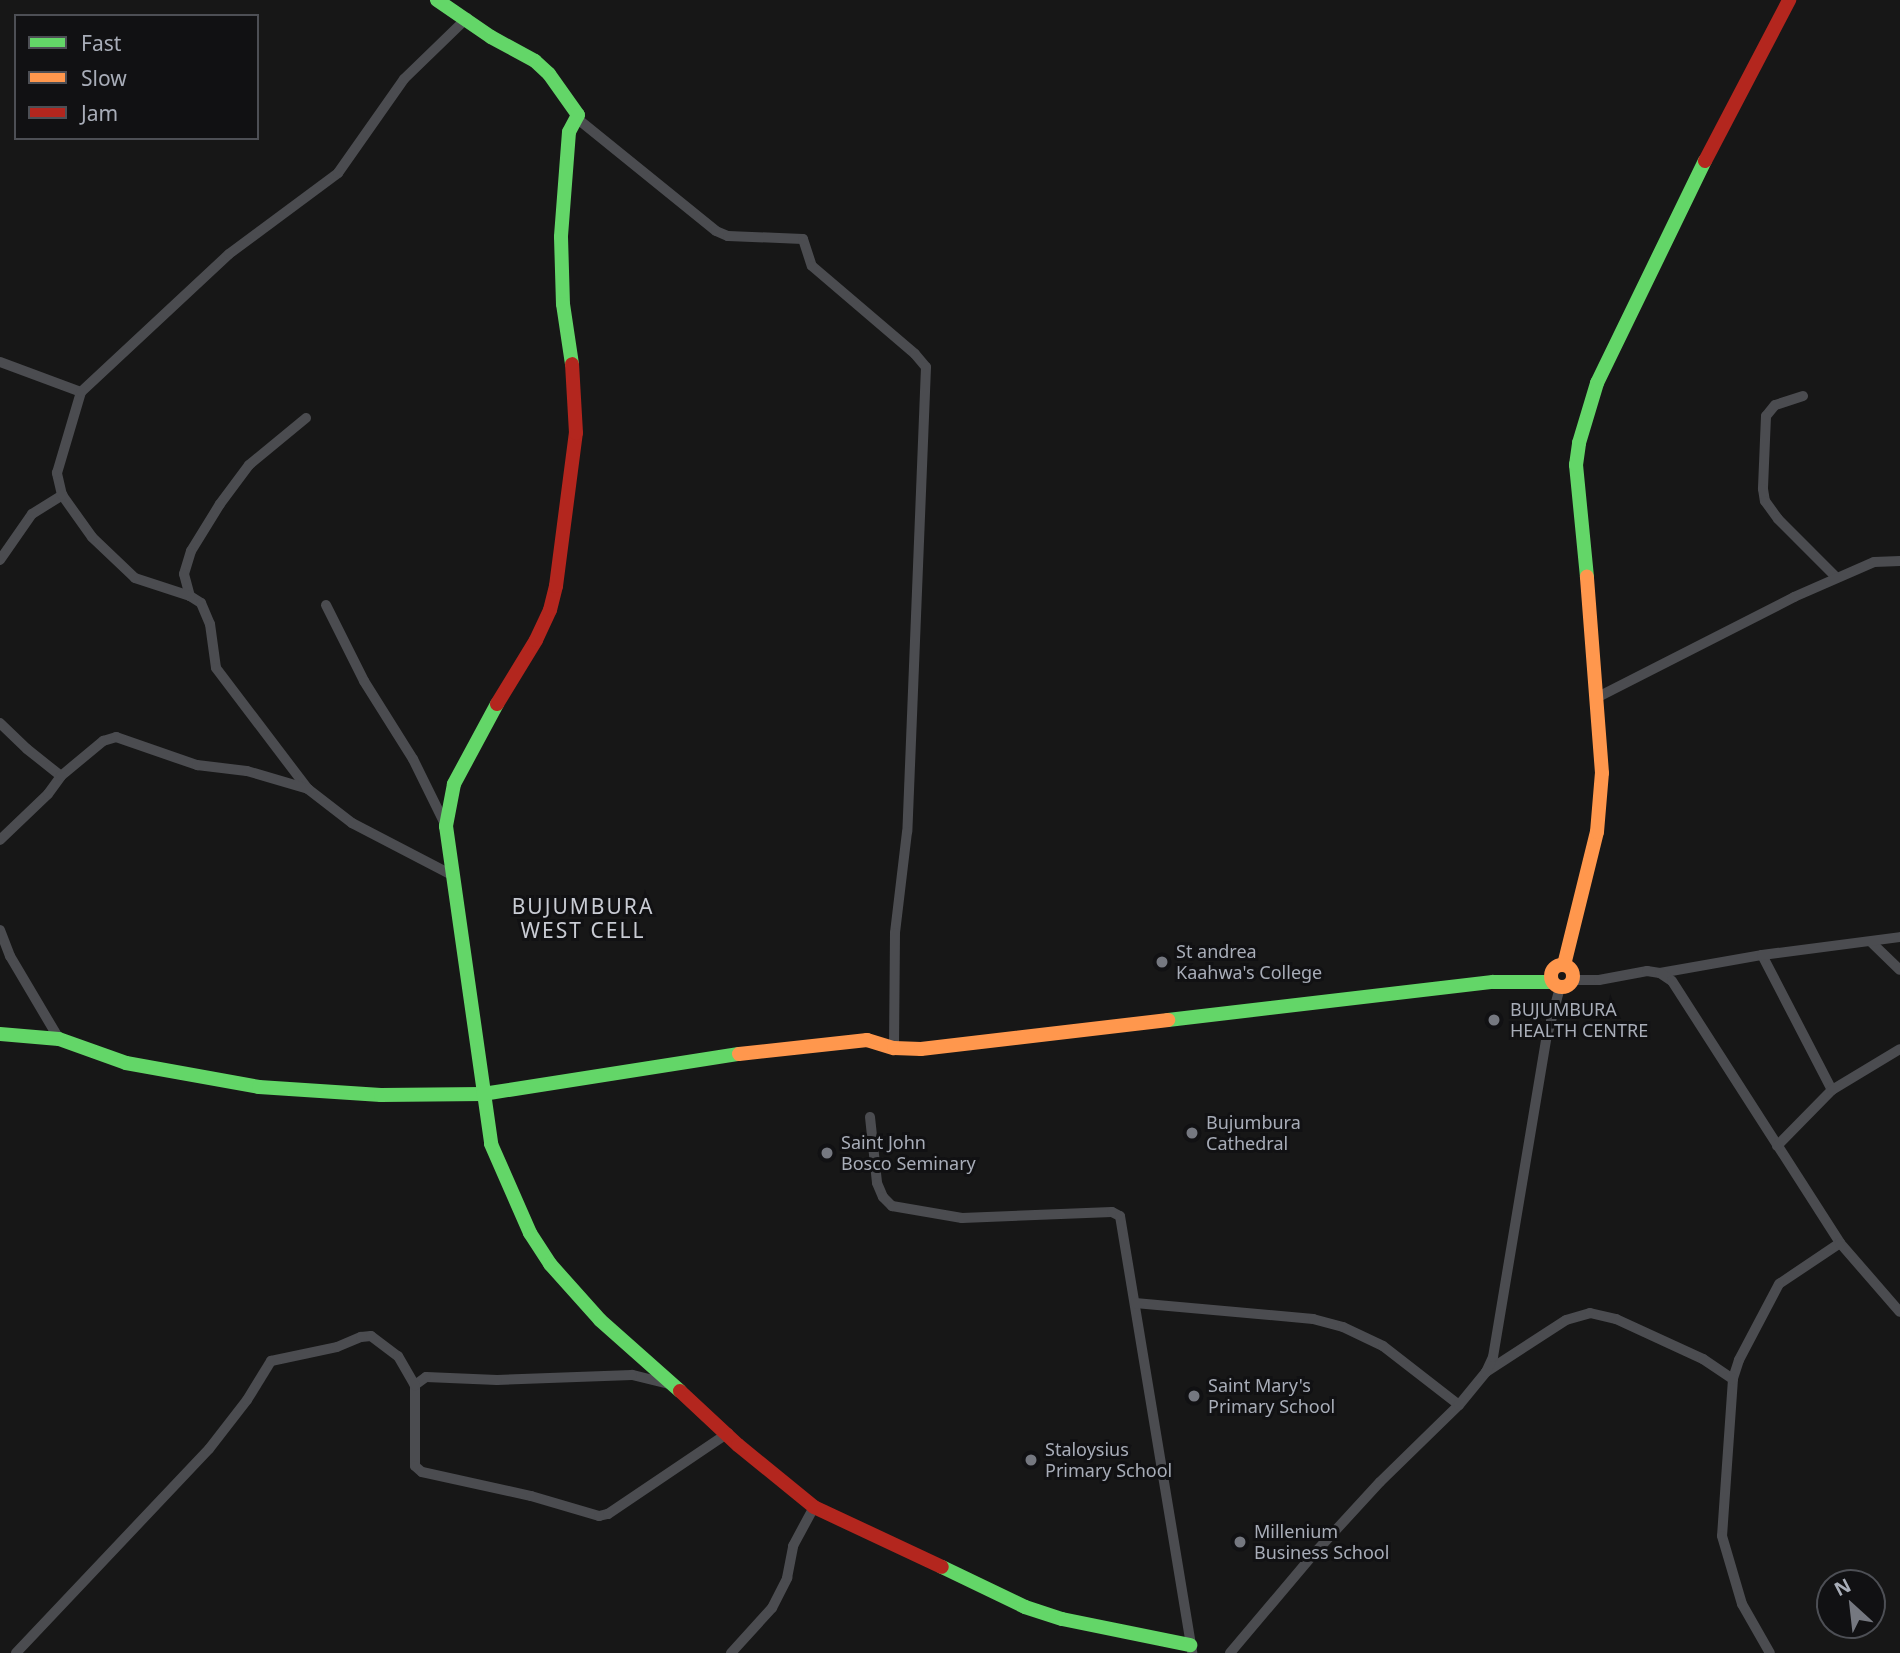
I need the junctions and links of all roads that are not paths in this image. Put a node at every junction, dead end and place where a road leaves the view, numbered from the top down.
1 (437, 0) edge
2 (1789, 0) edge
3 (467, 18) junction
4 (578, 115) junction
5 (0, 362) edge
6 (81, 392) junction
7 (1802, 396) dead end
8 (306, 418) dead end
9 (62, 495) junction
10 (0, 560) edge
11 (1900, 561) edge
12 (1837, 578) junction
13 (190, 596) junction
14 (326, 605) dead end
15 (1598, 697) junction
16 (0, 723) edge
17 (61, 776) junction
18 (308, 789) junction
19 (446, 825) junction
20 (0, 840) edge
21 (450, 874) junction
22 (0, 930) edge
23 (1900, 937) edge
24 (1871, 942) junction
25 (1762, 955) junction
26 (1900, 970) edge
27 (1660, 973) junction
28 (1561, 983) junction
29 (0, 1034) edge
30 (59, 1039) junction
31 (894, 1048) junction
32 (1900, 1049) edge
33 (1832, 1090) junction
34 (483, 1094) junction
35 (870, 1117) dead end
36 (1777, 1146) junction
37 (1840, 1243) junction
38 (1135, 1303) junction
39 (1900, 1312) edge
40 (1486, 1372) junction
41 (1733, 1379) junction
42 (415, 1384) junction
43 (669, 1384) junction
44 (1459, 1405) junction
45 (728, 1433) junction
46 (814, 1507) junction
47 (1191, 1649) edge
48 (16, 1653) edge
49 (731, 1653) edge
50 (1230, 1653) edge
51 (1770, 1653) edge

1 - 3 street
2 - 15 street
3 - 4 street
3 - 6 street
4 - 19 street
4 - 31 street
5 - 6 street
6 - 9 street
7 - 12 street
8 - 13 street
9 - 10 street
9 - 13 street
11 - 12 street
12 - 15 street
13 - 18 street
14 - 19 street
15 - 28 street
16 - 17 street
17 - 18 street
17 - 20 street
18 - 21 street
19 - 21 street
21 - 34 street
22 - 30 street
23 - 24 street
24 - 25 street
24 - 26 street
25 - 27 street
25 - 33 street
27 - 28 street
27 - 36 street
28 - 31 street
28 - 40 street
29 - 30 street
30 - 34 street
31 - 34 street
32 - 33 street
33 - 36 street
34 - 43 street
35 - 38 street
36 - 37 street
37 - 39 street
37 - 41 street
38 - 44 street
38 - 47 street
40 - 41 street
40 - 44 street
41 - 51 street
42 - 43 street
42 - 45 street
42 - 48 street
43 - 45 street
44 - 50 street
45 - 46 street
46 - 47 street
46 - 49 street

